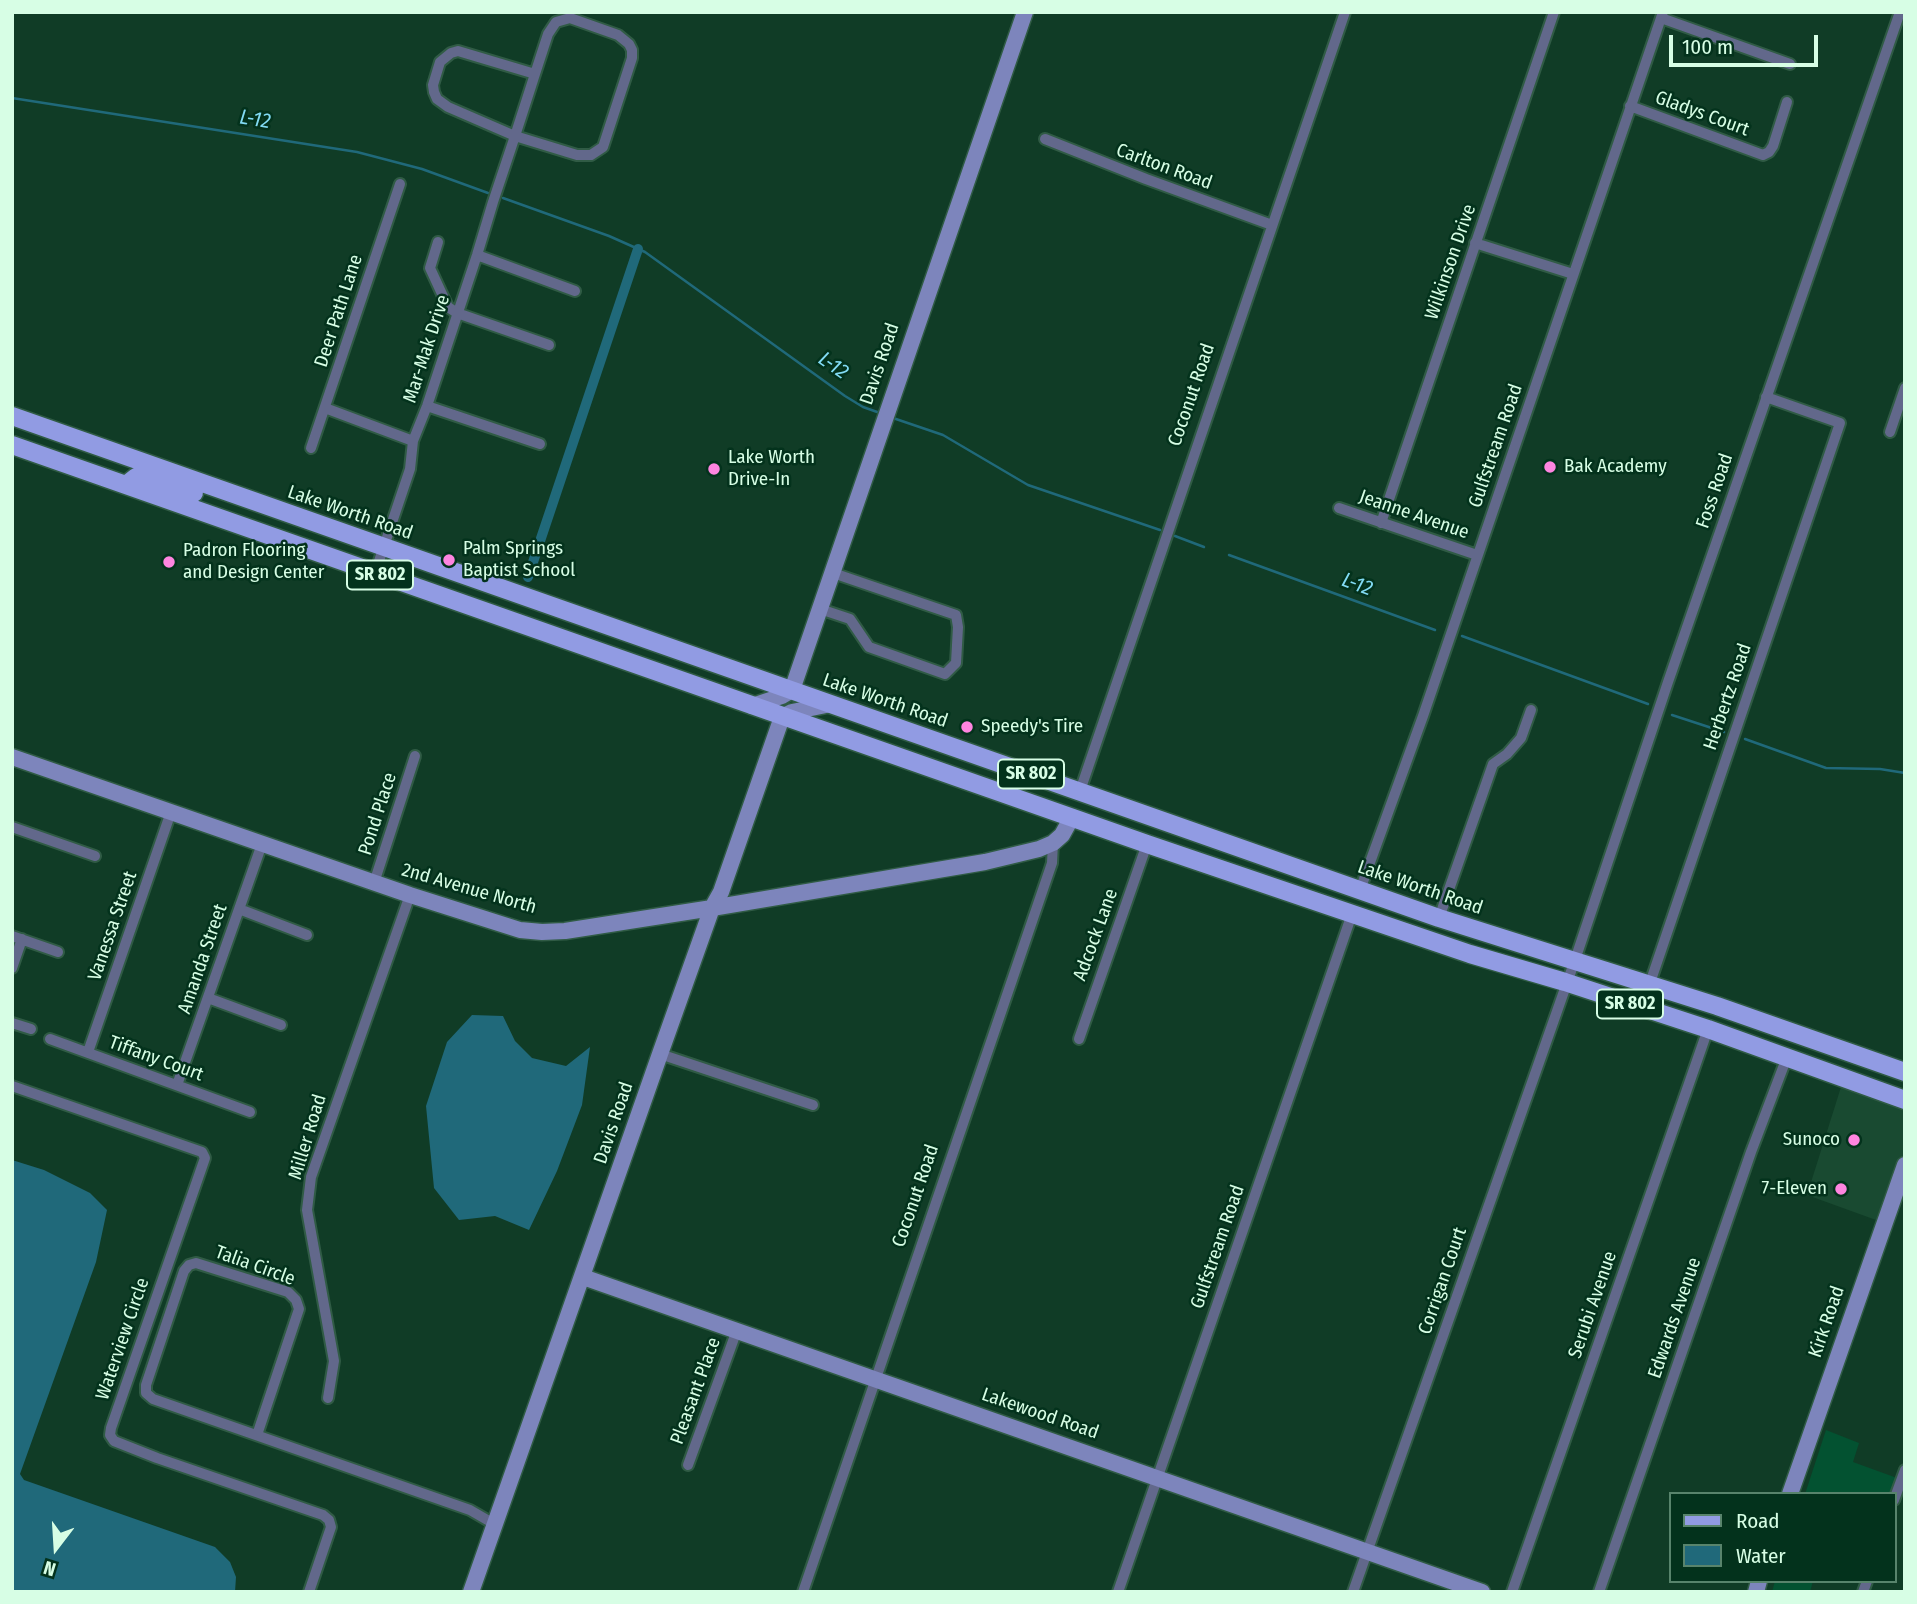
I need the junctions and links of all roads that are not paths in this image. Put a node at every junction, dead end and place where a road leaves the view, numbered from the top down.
1 (1025, 12) edge
2 (1345, 12) edge
3 (1554, 12) edge
4 (1900, 12) edge
5 (1662, 15) edge
6 (1790, 64) dead end
7 (534, 75) junction
8 (1787, 102) dead end
9 (1630, 106) junction
10 (515, 136) junction
11 (1045, 139) dead end
12 (400, 184) dead end
13 (1272, 225) junction
14 (438, 242) dead end
15 (1475, 243) junction
16 (477, 254) junction
17 (1573, 274) junction
18 (575, 291) dead end
19 (457, 313) junction
20 (549, 345) dead end
21 (1904, 394) edge
22 (1766, 397) junction
23 (426, 406) junction
24 (325, 408) junction
25 (12, 416) edge
26 (1890, 432) dead end
27 (413, 441) junction
28 (540, 444) dead end
29 (12, 445) edge
30 (312, 448) dead end
31 (126, 485) junction
32 (212, 487) junction
33 (1339, 508) dead end
34 (1381, 523) junction
35 (384, 547) junction
36 (1477, 555) junction
37 (375, 573) junction
38 (833, 573) junction
39 (820, 609) junction
40 (792, 690) junction
41 (831, 704) junction
42 (752, 706) junction
43 (1531, 710) dead end
44 (782, 717) junction
45 (415, 756) dead end
46 (12, 757) edge
47 (994, 790) junction
48 (1080, 791) junction
49 (171, 812) junction
50 (1151, 816) junction
51 (1072, 817) junction
52 (12, 827) edge
53 (1053, 843) junction
54 (262, 844) junction
55 (1147, 844) junction
56 (95, 856) dead end
57 (374, 883) junction
58 (1276, 888) junction
59 (1360, 890) junction
60 (410, 895) junction
61 (712, 908) junction
62 (239, 909) junction
63 (1352, 914) junction
64 (1438, 918) junction
65 (307, 935) dead end
66 (17, 937) edge
67 (58, 951) dead end
68 (1575, 960) junction
69 (12, 968) edge
70 (1566, 982) junction
71 (1650, 983) junction
72 (208, 998) junction
73 (12, 1023) edge
74 (281, 1025) dead end
75 (31, 1029) dead end
76 (1708, 1029) junction
77 (50, 1039) dead end
78 (1079, 1040) dead end
79 (88, 1052) junction
80 (660, 1054) junction
81 (1787, 1057) junction
82 (1905, 1072) edge
83 (177, 1085) junction
84 (12, 1086) edge
85 (1905, 1100) edge
86 (813, 1105) dead end
87 (250, 1112) dead end
88 (1905, 1165) edge
89 (583, 1277) junction
90 (737, 1330) junction
91 (877, 1379) junction
92 (328, 1398) dead end
93 (257, 1435) junction
94 (688, 1465) dead end
95 (1905, 1470) edge
96 (1157, 1478) junction
97 (1791, 1492) edge
98 (1896, 1495) edge
99 (498, 1520) junction
100 (1367, 1552) junction
101 (309, 1592) edge
102 (471, 1592) edge
103 (803, 1592) edge
104 (1118, 1592) edge
105 (1353, 1592) edge
106 (1482, 1592) edge
107 (1512, 1592) edge
108 (1599, 1592) edge

1 - 38 street, Davis Road
2 - 13 street, Coconut Road
3 - 15 street, Wilkinson Drive
4 - 22 street, Foss Road
5 - 6 street
5 - 9 street, Gulfstream Road
7 - 10 street, Mar-Mak Drive
7 - 10 street
7 - 10 street, Mar-Mak Drive
8 - 9 street, Gladys Court
9 - 17 street, Gulfstream Road
10 - 16 street, Mar-Mak Drive
11 - 13 street, Carlton Road
12 - 24 street, Deer Path Lane
13 - 48 street, Coconut Road
14 - 19 street
15 - 17 street
15 - 34 street, Wilkinson Drive
16 - 18 street
16 - 19 street, Mar-Mak Drive
17 - 36 street, Gulfstream Road
19 - 20 street
19 - 23 street, Mar-Mak Drive
21 - 26 street
22 - 68 street, Foss Road
22 - 71 street, Herbertz Road
23 - 27 street, Mar-Mak Drive
23 - 28 street
24 - 27 street
24 - 30 street, Deer Path Lane
25 - 32 main road, Lake Worth Road / SR 802
27 - 35 street, Mar-Mak Drive
29 - 31 main road, SR 802
31 - 32 main road
31 - 37 main road, SR 802
32 - 35 main road, Lake Worth Road / SR 802
33 - 34 street, Jeanne Avenue
34 - 36 street, Jeanne Avenue
35 - 37 street, Mar-Mak Drive
35 - 40 main road, Lake Worth Road / SR 802
36 - 59 street, Gulfstream Road
37 - 42 main road, SR 802
38 - 39 street, Davis Road
38 - 39 street
39 - 40 street, Davis Road
40 - 41 main road, Lake Worth Road / SR 802
40 - 42 street
41 - 44 street
41 - 48 main road, Lake Worth Road / SR 802
42 - 44 main road, SR 802
43 - 64 street
44 - 47 main road, SR 802
44 - 61 street, Davis Road
45 - 57 street, Pond Place
46 - 49 street, 2nd Avenue North
47 - 48 main road
47 - 51 main road, SR 802
48 - 50 main road, Lake Worth Road / SR 802
49 - 54 street, 2nd Avenue North
49 - 79 street, Vanessa Street
50 - 51 main road
50 - 59 main road, Lake Worth Road / SR 802
51 - 53 street, Coconut Road
51 - 55 main road, SR 802
52 - 56 street
53 - 61 street, 2nd Avenue North
53 - 91 street, Coconut Road
54 - 57 street, 2nd Avenue North
54 - 62 street, Amanda Street
55 - 58 main road, SR 802
55 - 78 street, Adcock Lane
57 - 60 street, 2nd Avenue North
58 - 59 main road
58 - 63 main road, SR 802
59 - 64 main road, Lake Worth Road / SR 802
60 - 61 street, 2nd Avenue North
60 - 92 street, Miller Road
61 - 80 street, Davis Road
62 - 65 street
62 - 72 street, Amanda Street
63 - 64 main road
63 - 70 main road, SR 802
63 - 96 street, Gulfstream Road
64 - 68 main road, Lake Worth Road / SR 802
66 - 67 street
66 - 69 street
68 - 70 street, Foss Road
68 - 71 main road, Lake Worth Road / SR 802
70 - 76 main road, SR 802
70 - 100 street, Corrigan Court
71 - 82 main road, Lake Worth Road / SR 802
72 - 74 street
72 - 83 street, Amanda Street
73 - 75 street
76 - 81 main road, SR 802
76 - 107 street, Serubi Avenue
77 - 79 street, Tiffany Court
79 - 83 street, Tiffany Court
80 - 86 street
80 - 89 street, Davis Road
81 - 85 main road, SR 802
81 - 108 street, Edwards Avenue
83 - 87 street, Tiffany Court
84 - 101 street, Waterview Circle
88 - 97 street, Kirk Road
89 - 90 street, Lakewood Road
89 - 99 street, Davis Road
90 - 91 street, Lakewood Road
90 - 94 street, Pleasant Place
91 - 96 street, Lakewood Road
91 - 103 street, Coconut Road
93 - 93 street, Talia Circle
93 - 99 street, Talia Circle
95 - 98 street
96 - 100 street, Lakewood Road
96 - 104 street, Gulfstream Road
99 - 102 street, Davis Road
100 - 105 street, Corrigan Court
100 - 106 street, Lakewood Road

